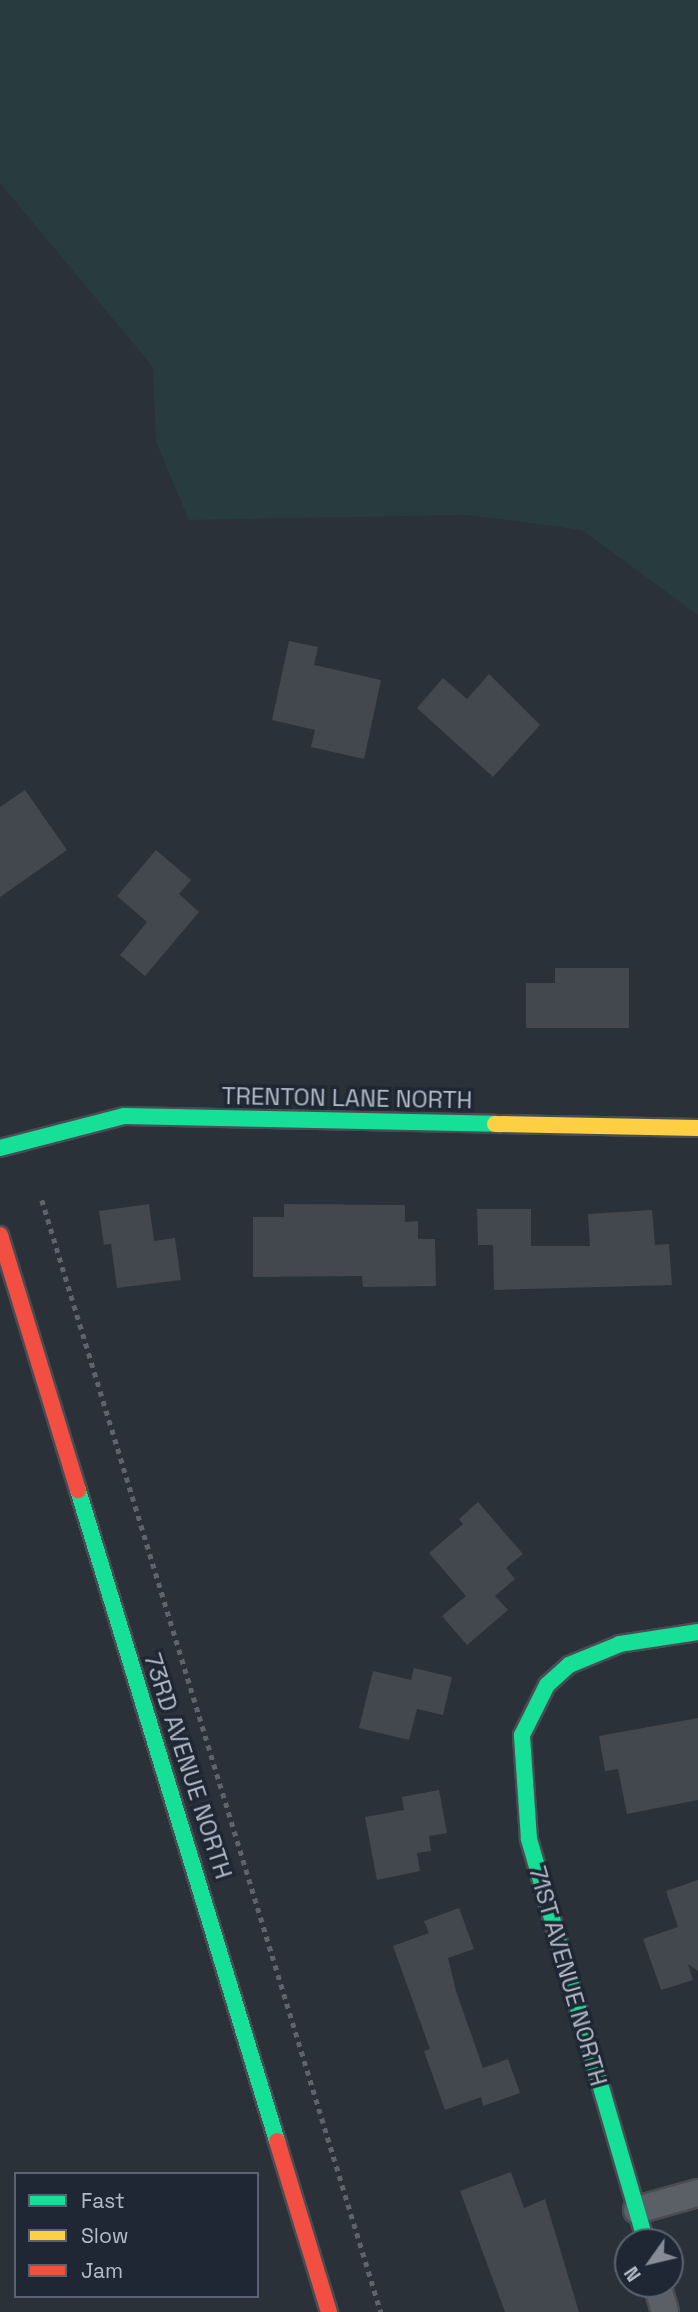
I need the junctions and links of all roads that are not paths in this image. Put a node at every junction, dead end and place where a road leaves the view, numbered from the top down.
1 (698, 1128) edge
2 (0, 1148) edge
3 (0, 1234) edge
4 (698, 1632) edge
5 (698, 2193) edge
6 (637, 2210) junction
7 (642, 2228) edge
8 (329, 2312) edge

1 - 2 street, TRENTON LANE NORTH
3 - 8 street, 73RD AVENUE NORTH
4 - 6 street, 71ST AVENUE NORTH
5 - 6 street
6 - 7 street, 71ST AVENUE NORTH

